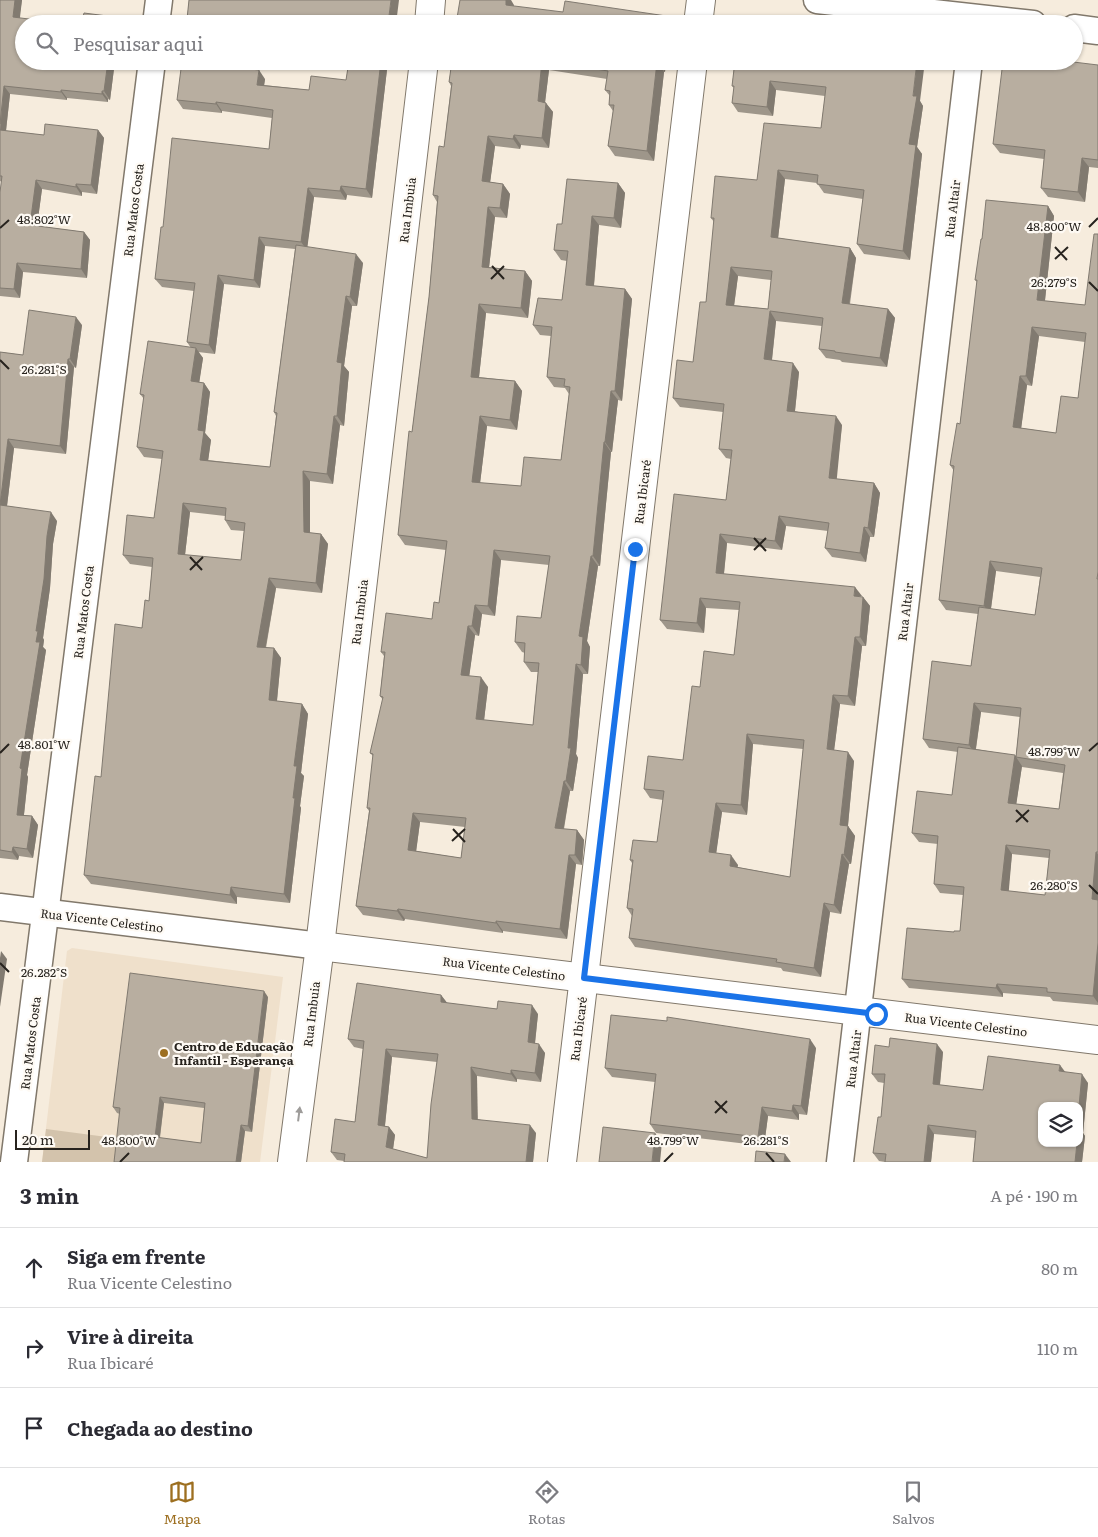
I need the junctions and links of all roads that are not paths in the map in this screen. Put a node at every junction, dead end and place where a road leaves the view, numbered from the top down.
1 (159, 0) edge
2 (431, 0) edge
3 (701, 0) edge
4 (816, 0) edge
5 (975, 14) edge
6 (157, 15) edge
7 (429, 15) edge
8 (699, 15) edge
9 (1083, 29) edge
10 (1098, 31) edge
11 (151, 70) edge
12 (423, 70) edge
13 (692, 70) edge
14 (968, 70) edge
15 (0, 907) edge
16 (46, 913) junction
17 (320, 946) junction
18 (584, 978) junction
19 (858, 1011) junction
20 (1098, 1040) edge
21 (14, 1162) edge
22 (292, 1162) edge
23 (562, 1162) edge
24 (840, 1162) edge

1 - 6 street
2 - 7 street
3 - 8 street
4 - 5 street
9 - 10 street
11 - 16 street, Rua Matos Costa
12 - 17 street, Rua Imbuia
13 - 18 street, Rua Ibicaré
14 - 19 street, Rua Altair
15 - 16 street, Rua Vicente Celestino
16 - 17 street, Rua Vicente Celestino
16 - 21 street, Rua Matos Costa
17 - 18 street, Rua Vicente Celestino
22 -> 17 street, Rua Imbuia
18 - 19 street, Rua Vicente Celestino
18 - 23 street, Rua Ibicaré
19 - 20 street, Rua Vicente Celestino
19 - 24 street, Rua Altair

